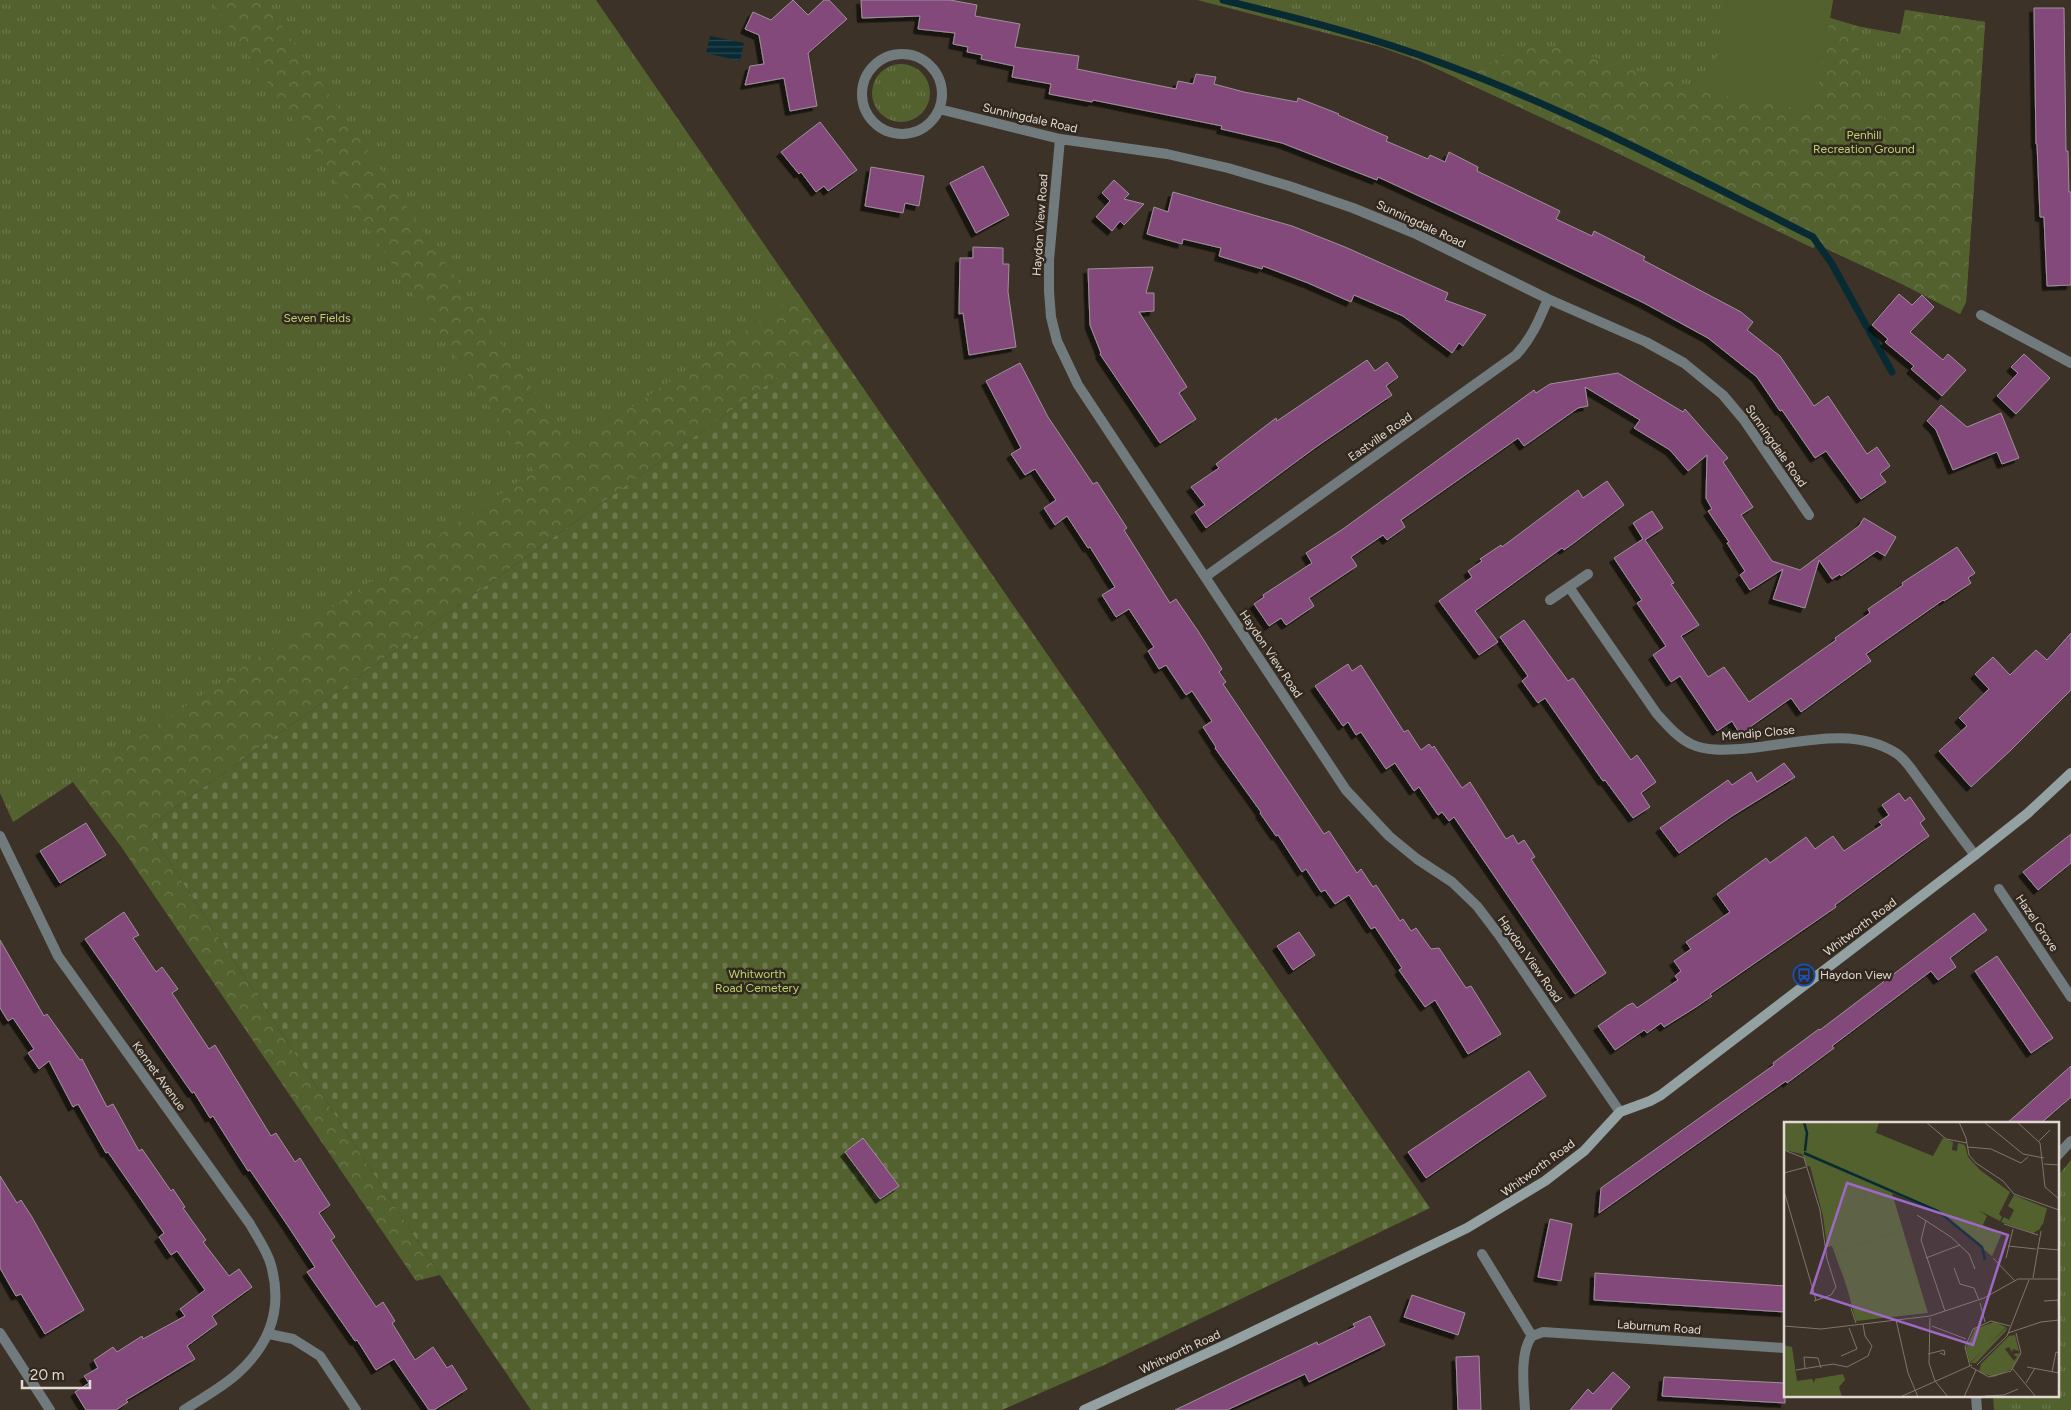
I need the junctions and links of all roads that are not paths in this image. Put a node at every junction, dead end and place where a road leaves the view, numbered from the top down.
1 (939, 109) junction
2 (1060, 139) junction
3 (1548, 299) junction
4 (1982, 315) dead end
5 (2071, 363) edge
6 (1809, 515) dead end
7 (1588, 574) dead end
8 (1205, 577) junction
9 (1569, 587) junction
10 (1550, 600) dead end
11 (2071, 773) edge
12 (0, 836) edge
13 (1974, 855) junction
14 (1998, 888) dead end
15 (2071, 997) edge
16 (1620, 1112) junction
17 (2071, 1141) edge
18 (2058, 1155) edge
19 (1482, 1254) dead end
20 (0, 1333) edge
21 (269, 1334) junction
22 (1532, 1336) junction
23 (1784, 1348) edge
24 (1095, 1408) edge
25 (50, 1410) edge
26 (184, 1410) edge
27 (356, 1410) edge
28 (1084, 1410) edge
29 (1525, 1410) edge

1 - 1 street
1 - 2 street, Sunningdale Road
2 - 3 street, Sunningdale Road
2 - 8 street, Haydon View Road
3 - 6 street, Sunningdale Road
3 - 8 street, Eastville Road
4 - 5 street
7 - 9 street
8 - 16 street, Haydon View Road
9 - 10 street
9 - 13 street, Mendip Close
11 - 13 main road, Whitworth Road
12 - 21 street, Kennet Avenue
13 - 16 main road, Whitworth Road
14 - 15 street, Hazel Grove
16 - 24 main road, Whitworth Road
17 - 18 street
19 - 22 street
20 - 25 street
21 - 26 street, Kennet Avenue
21 - 27 street
22 - 23 street, Laburnum Road
22 - 29 street
24 - 28 main road, Whitworth Road

